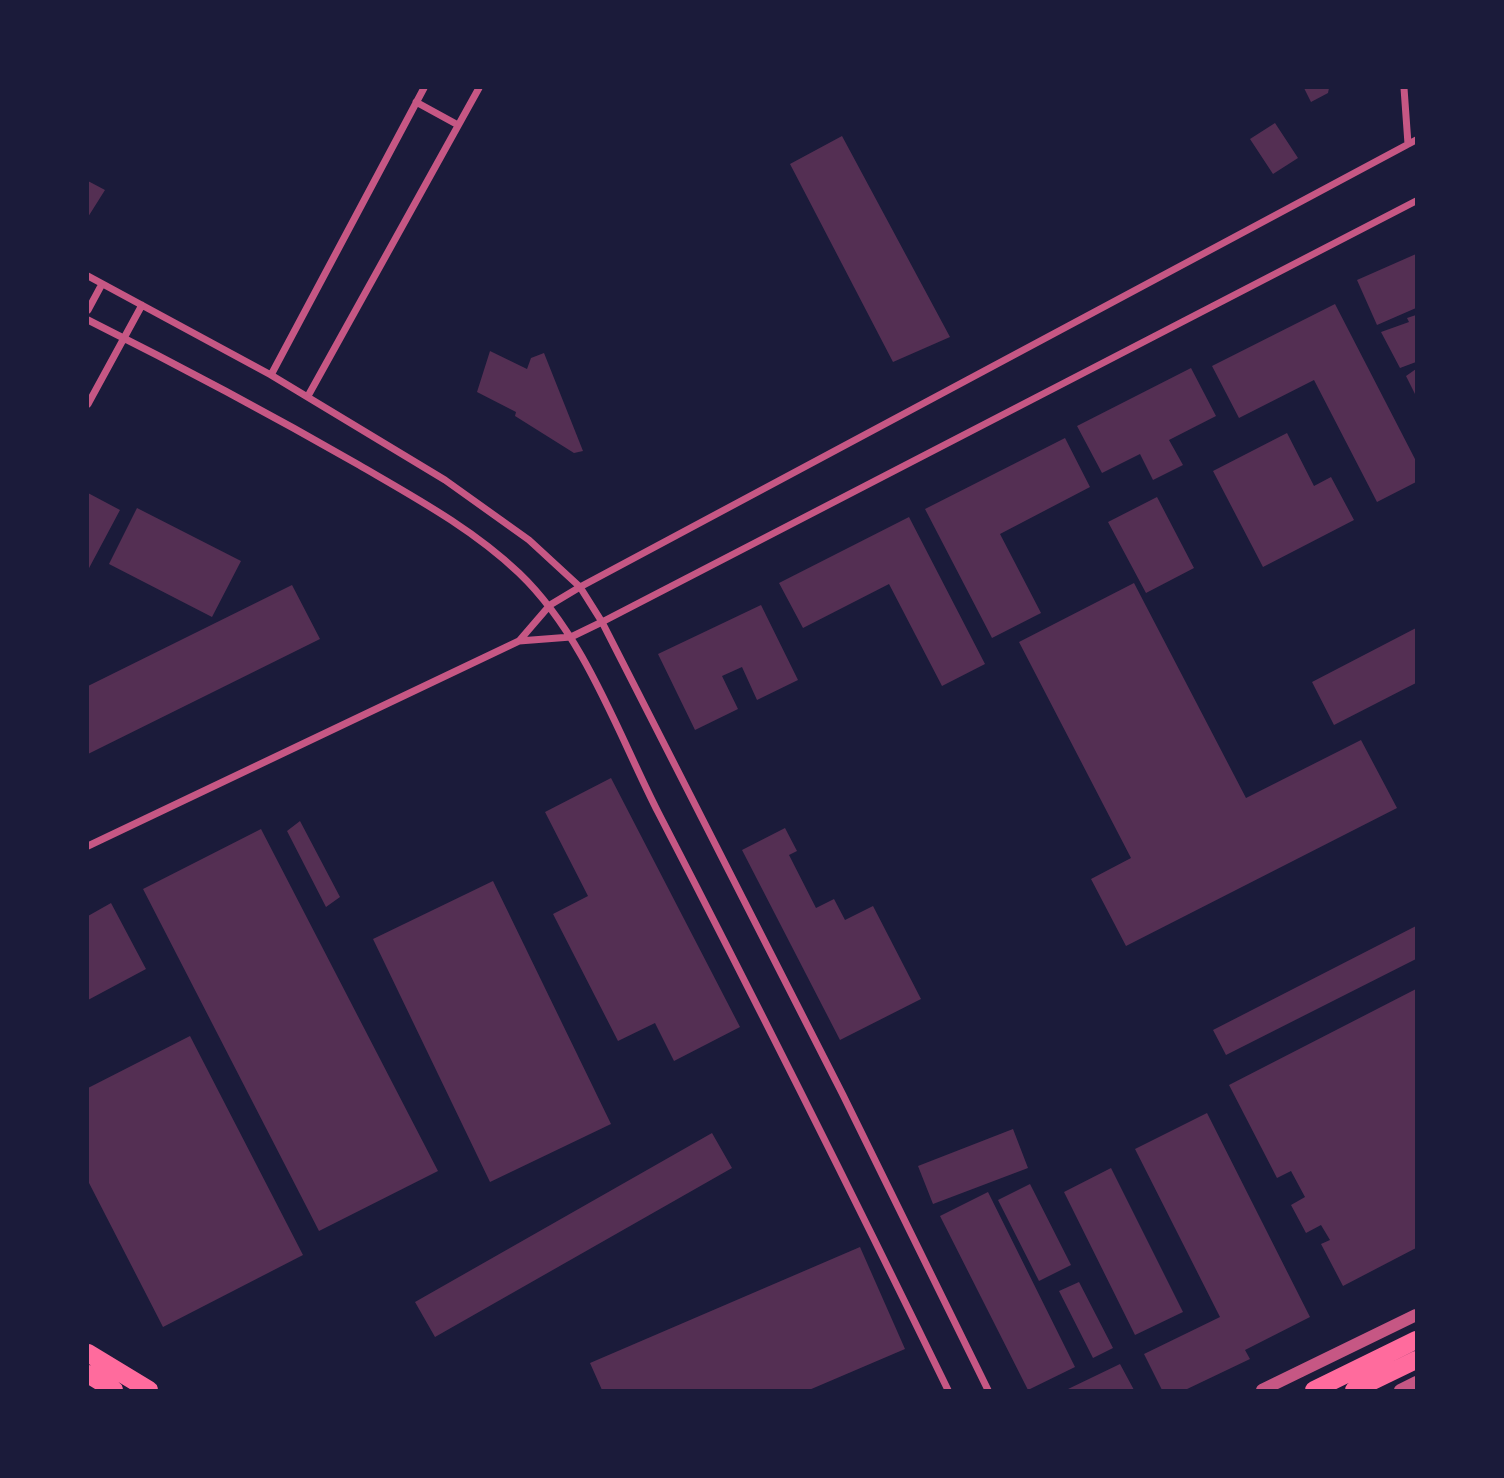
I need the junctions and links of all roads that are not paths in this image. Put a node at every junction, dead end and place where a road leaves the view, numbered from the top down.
1 (424, 88) edge
2 (480, 88) edge
3 (1404, 88) edge
4 (416, 102) junction
5 (458, 125) junction
6 (1416, 141) edge
7 (1408, 144) junction
8 (1416, 201) edge
9 (88, 276) edge
10 (102, 285) junction
11 (142, 305) junction
12 (88, 310) edge
13 (88, 320) edge
14 (125, 339) junction
15 (271, 374) junction
16 (308, 396) junction
17 (88, 404) edge
18 (580, 587) junction
19 (550, 605) junction
20 (602, 622) junction
21 (571, 637) junction
22 (519, 641) junction
23 (88, 846) edge
24 (1416, 1315) edge
25 (1413, 1349) edge
26 (88, 1353) edge
27 (88, 1374) edge
28 (1416, 1382) edge
29 (114, 1391) edge
30 (149, 1391) edge
31 (948, 1391) edge
32 (988, 1391) edge
33 (1262, 1391) edge
34 (1314, 1391) edge
35 (1354, 1391) edge
36 (1400, 1391) edge

1 - 4 street
2 - 5 street
3 - 7 street
4 - 5 street
4 - 15 street
5 - 16 street
6 - 7 street
7 - 18 street
8 - 20 street
9 - 10 street
10 - 11 street
10 - 12 street
11 - 14 street
11 - 15 street
13 - 14 street
14 - 17 street
14 - 19 street
15 - 16 street
16 - 18 street
18 - 19 street
18 - 20 street
19 - 21 street
19 - 22 street
20 - 21 street
20 - 32 street
21 - 22 street
21 - 31 street
22 - 23 street
24 - 33 street
25 - 34 main road
25 - 35 main road
26 - 30 main road
27 - 29 main road
28 - 36 street

